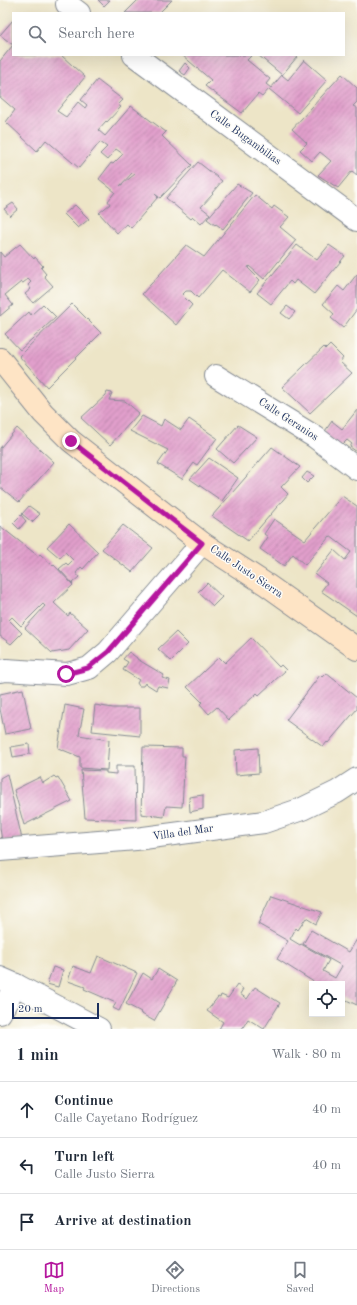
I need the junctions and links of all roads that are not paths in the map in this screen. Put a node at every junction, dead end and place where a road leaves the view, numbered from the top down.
1 (135, 56) edge
2 (357, 220) edge
3 (0, 359) edge
4 (216, 376) dead end
5 (357, 469) edge
6 (202, 543) junction
7 (357, 649) edge
8 (2, 669) edge
9 (357, 779) edge
10 (0, 850) edge
11 (8, 982) edge
12 (0, 1013) edge
13 (99, 1029) edge

1 - 2 street, Calle Bugambilias
3 - 6 street, Calle Justo Sierra
4 - 5 street, Calle Geranios
6 - 7 street, Calle Justo Sierra
6 - 8 street
9 - 10 street, Villa del Mar
11 - 12 street
11 - 13 street

